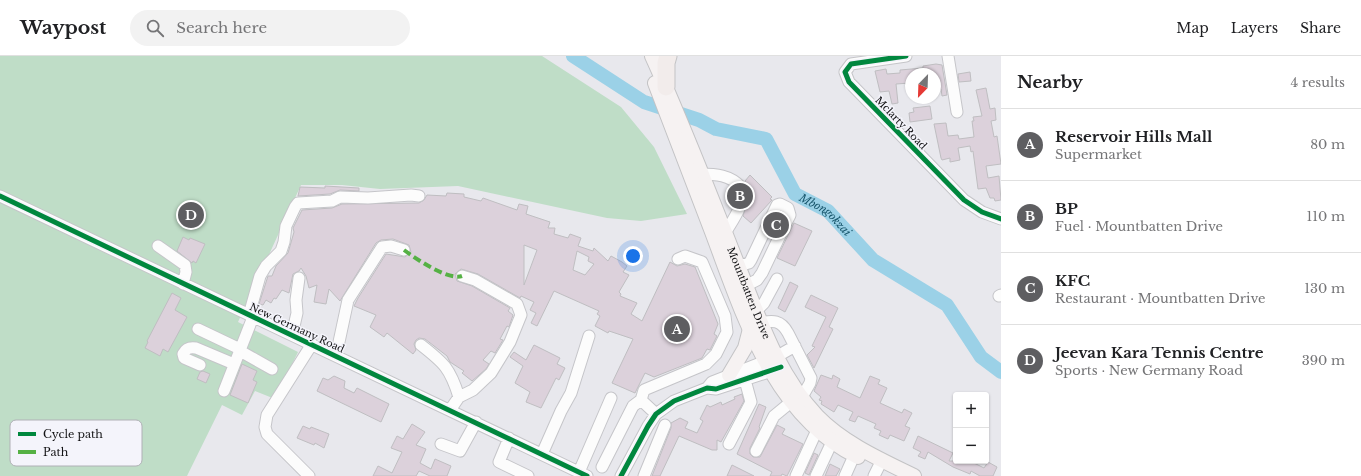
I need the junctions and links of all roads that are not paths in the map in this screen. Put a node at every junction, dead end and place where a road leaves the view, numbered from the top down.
1 (645, 56) edge
2 (652, 56) edge
3 (668, 56) edge
4 (906, 56) edge
5 (948, 56) edge
6 (663, 87) junction
7 (957, 112) dead end
8 (700, 174) junction
9 (0, 196) edge
10 (419, 196) dead end
11 (1001, 219) edge
12 (725, 233) junction
13 (158, 246) dead end
14 (404, 250) dead end
15 (678, 259) dead end
16 (738, 266) junction
17 (462, 276) dead end
18 (299, 278) dead end
19 (777, 279) dead end
20 (183, 284) junction
21 (745, 286) junction
22 (251, 316) junction
23 (755, 321) junction
24 (198, 329) dead end
25 (292, 335) junction
26 (589, 336) dead end
27 (312, 344) junction
28 (421, 345) dead end
29 (795, 346) junction
30 (240, 350) junction
31 (336, 356) junction
32 (234, 364) junction
33 (200, 365) dead end
34 (773, 365) junction
35 (272, 369) dead end
36 (729, 375) junction
37 (745, 380) junction
38 (707, 388) junction
39 (224, 390) dead end
40 (459, 396) junction
41 (611, 398) dead end
42 (797, 399) junction
43 (642, 400) junction
44 (450, 410) junction
45 (656, 414) junction
46 (476, 422) junction
47 (665, 425) dead end
48 (816, 430) junction
49 (509, 438) junction
50 (832, 442) junction
51 (441, 444) dead end
52 (729, 444) dead end
53 (756, 451) dead end
54 (856, 451) junction
55 (542, 454) junction
56 (602, 467) dead end
57 (878, 468) edge
58 (583, 474) edge
59 (309, 476) edge
60 (528, 476) edge
61 (621, 476) edge
62 (644, 476) edge
63 (796, 476) edge
64 (816, 476) edge
65 (845, 476) edge
66 (896, 476) edge
67 (914, 476) edge

1 - 6 main road, Mountbatten Drive
2 - 6 main road, Mountbatten Drive
3 - 6 highway
4 - 11 street, Mclarty Road
5 - 7 street
6 - 8 main road, Mountbatten Drive
6 - 23 main road, Mountbatten Drive
8 - 12 main road, Mountbatten Drive
8 - 12 street
9 - 20 street, New Germany Road
10 - 22 street
12 - 16 main road, Mountbatten Drive
13 - 20 street
14 - 31 street
15 - 43 street
16 - 21 main road, Mountbatten Drive
16 - 21 street
17 - 40 street
18 - 25 street
19 - 23 street
20 - 22 street, New Germany Road
21 - 23 main road, Mountbatten Drive
22 - 25 street, New Germany Road
22 - 30 street
23 - 29 street
23 - 34 main road, Mountbatten Drive
23 - 36 main road
24 - 30 street
25 - 27 street, New Germany Road
26 - 55 street
27 - 31 street, New Germany Road
27 - 59 street
28 - 40 street
29 - 34 street
29 - 42 street
30 - 32 street
30 - 35 street
31 - 44 street, New Germany Road
32 - 33 street
32 - 39 street
34 - 36 street
34 - 37 street
34 - 42 main road, Mountbatten Drive
36 - 38 street
37 - 38 street
37 - 52 street
38 - 45 street
40 - 44 street
41 - 58 street
42 - 48 main road, Mountbatten Drive
42 - 53 street
42 - 54 main road, Mountbatten Drive
43 - 45 street
43 - 56 street
44 - 46 street, New Germany Road
45 - 61 street
46 - 49 street, New Germany Road
46 - 51 street
47 - 62 street
48 - 50 main road, Mountbatten Drive
48 - 63 street
49 - 55 street, New Germany Road
49 - 60 street
50 - 54 main road, Mountbatten Drive
50 - 64 street
54 - 57 main road, Mountbatten Drive
54 - 65 street
55 - 58 street, New Germany Road
57 - 66 main road, Mountbatten Drive
57 - 67 main road, Mountbatten Drive

